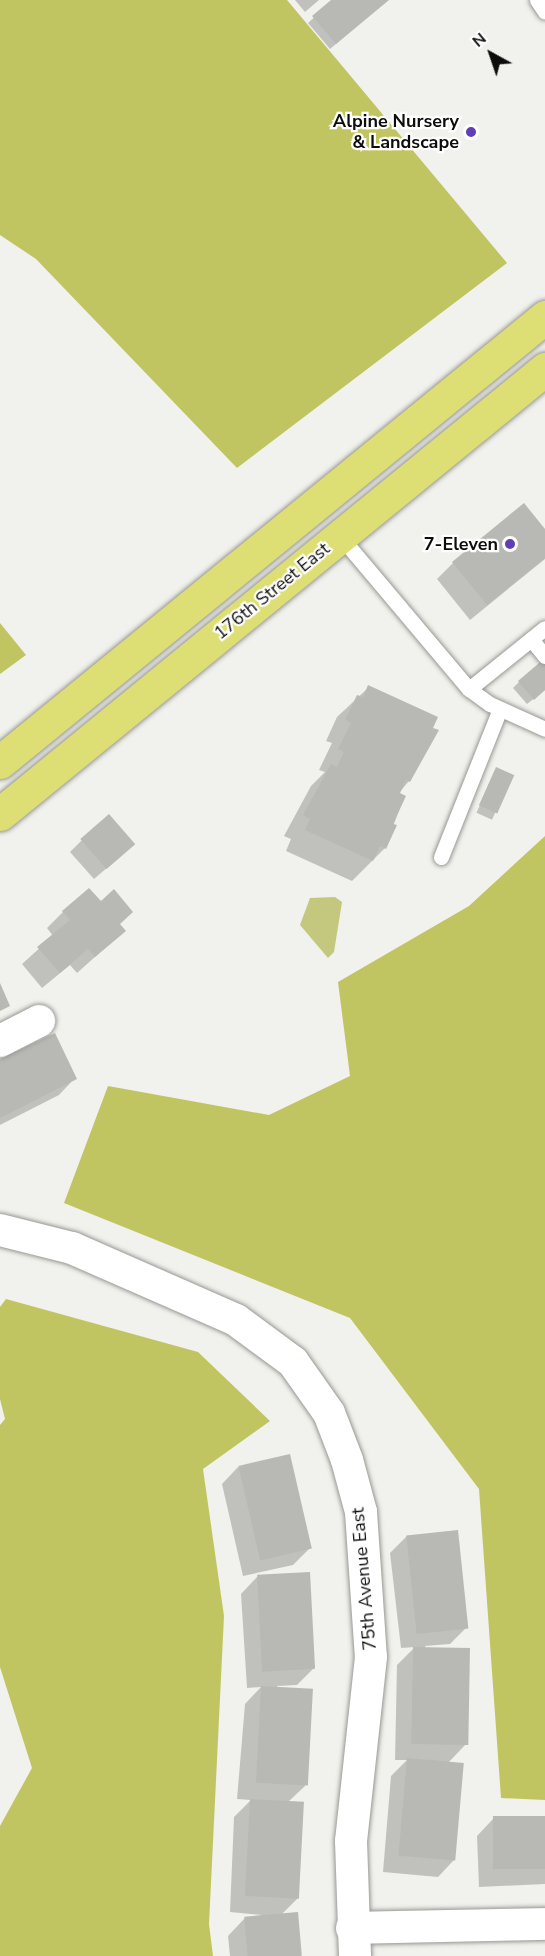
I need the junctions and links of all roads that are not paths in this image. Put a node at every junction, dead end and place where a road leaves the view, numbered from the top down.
1 (537, 0) edge
2 (545, 12) edge
3 (545, 317) edge
4 (545, 369) edge
5 (340, 536) junction
6 (545, 628) edge
7 (531, 639) junction
8 (545, 656) edge
9 (470, 688) junction
10 (500, 709) junction
11 (543, 726) edge
12 (0, 762) edge
13 (0, 814) edge
14 (441, 857) dead end
15 (39, 1021) dead end
16 (0, 1041) edge
17 (0, 1230) edge
18 (545, 1924) edge
19 (353, 1942) edge

1 - 2 lane
3 - 12 main road
4 - 5 main road, 176th Street East
5 - 9 lane
5 - 13 main road, 176th Street East
6 - 7 lane
7 - 8 lane
7 - 9 lane
9 - 10 lane
10 - 11 lane
10 - 14 lane
15 - 16 street
17 - 19 street, 75th Avenue East
18 - 19 street

